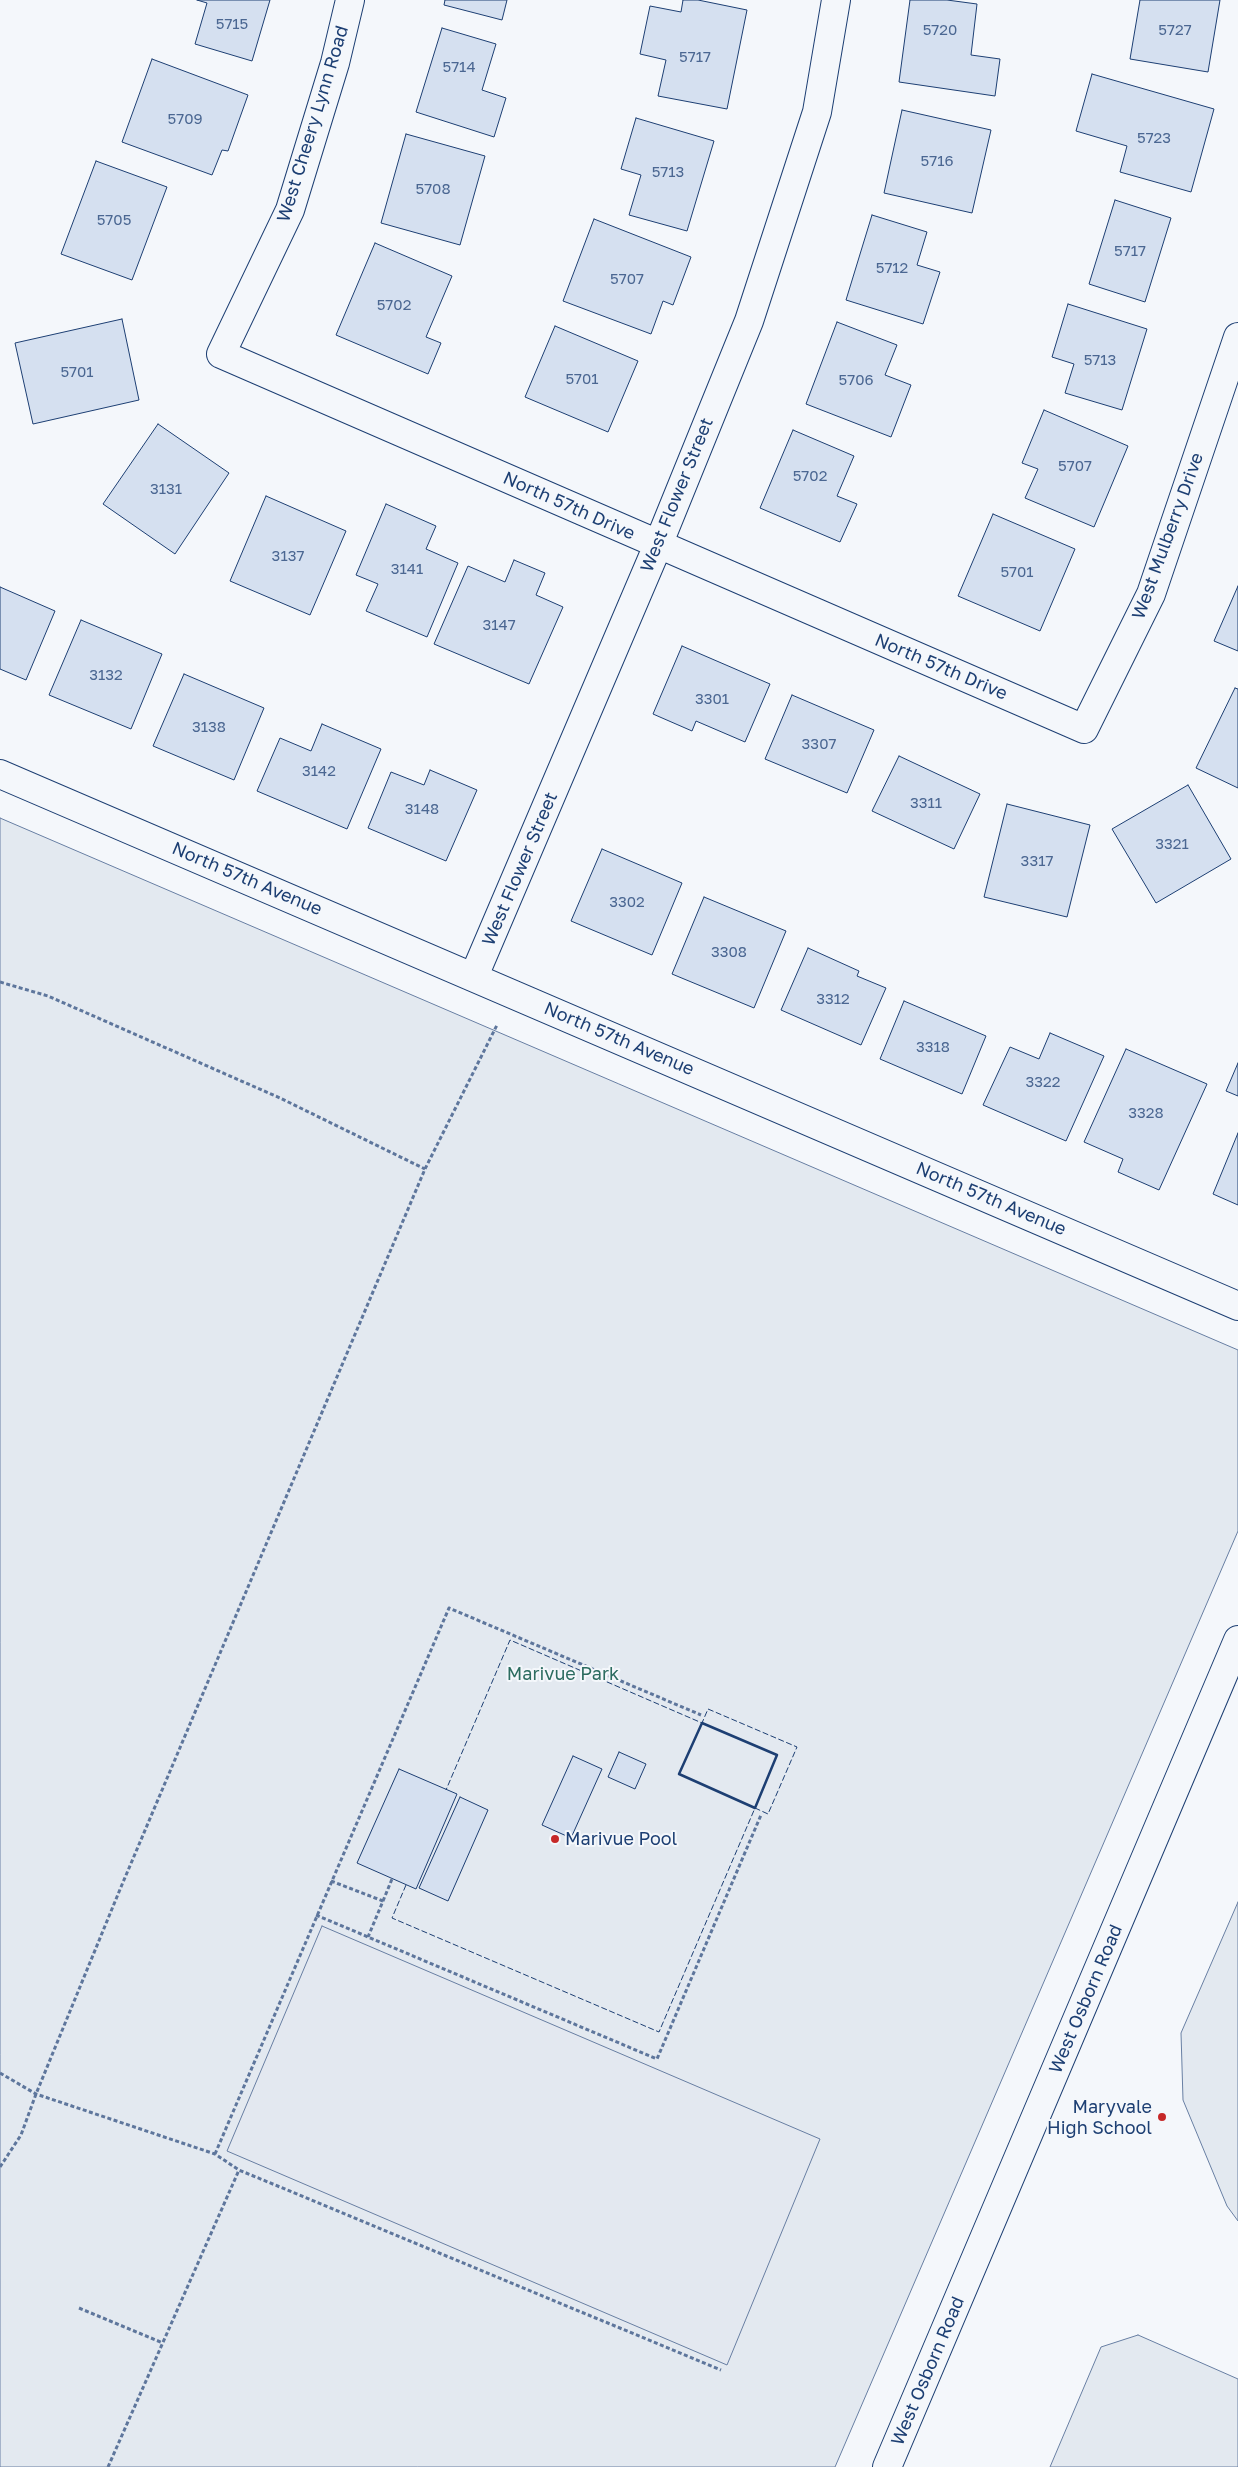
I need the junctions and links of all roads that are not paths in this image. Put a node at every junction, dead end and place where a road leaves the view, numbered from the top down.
1 (350, 0) edge
2 (836, 0) edge
3 (1238, 337) edge
4 (221, 354) joint
5 (658, 545) junction
6 (1084, 729) joint
7 (0, 774) edge
8 (474, 976) junction
9 (1238, 1306) edge
10 (1238, 1640) edge
11 (886, 2467) edge

1 - 4 street, West Cheery Lynn Road
2 - 5 street, West Flower Street
3 - 6 street, West Mulberry Drive
4 - 5 street, North 57th Drive
5 - 6 street, North 57th Drive
5 - 8 street, West Flower Street
7 - 8 street, North 57th Avenue
8 - 9 street, North 57th Avenue
10 - 11 street, West Osborn Road

